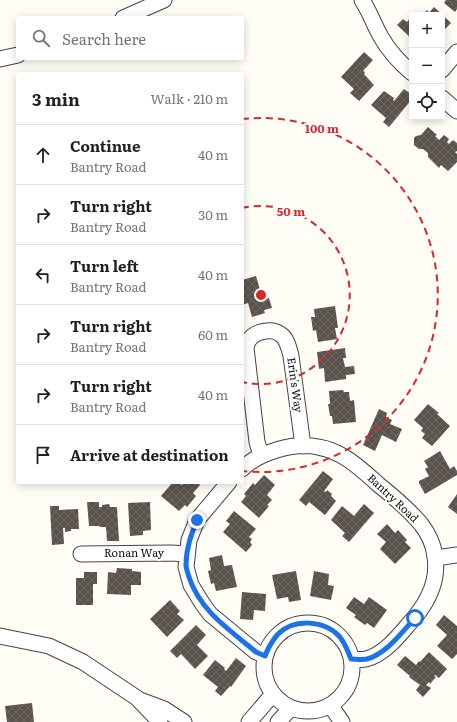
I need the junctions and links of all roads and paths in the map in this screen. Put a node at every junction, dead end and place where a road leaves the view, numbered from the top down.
1 (164, 0) edge
2 (362, 0) edge
3 (128, 16) edge
4 (457, 52) edge
5 (16, 55) edge
6 (0, 59) edge
7 (445, 66) edge
8 (409, 70) edge
9 (445, 101) edge
10 (457, 111) edge
11 (303, 446) junction
12 (261, 455) junction
13 (244, 467) edge
14 (227, 484) edge
15 (81, 554) dead end
16 (187, 554) junction
17 (457, 555) edge
18 (436, 558) junction
19 (0, 636) edge
20 (265, 656) junction
21 (351, 659) junction
22 (273, 694) junction
23 (137, 698) junction
24 (330, 705) junction
25 (291, 708) junction
26 (160, 722) edge
27 (184, 722) edge
28 (249, 722) edge
29 (278, 722) edge
30 (342, 722) edge

1 - 3 street
2 - 8 street
4 - 7 street
5 - 6 street
9 - 10 street
11 - 12 street, Bantry Road
11 - 12 street, Erin's Way
11 - 18 street, Bantry Road
12 - 13 street, Bantry Road
14 - 16 street
15 - 16 street, Ronan Way
16 - 20 street
17 - 18 street
18 - 21 street, Bantry Road
19 - 23 street
20 - 21 street
20 - 22 street
21 - 24 street
22 - 25 street
22 - 28 street
23 - 26 street
23 - 27 street
24 - 25 street
24 - 30 street
25 - 29 street

